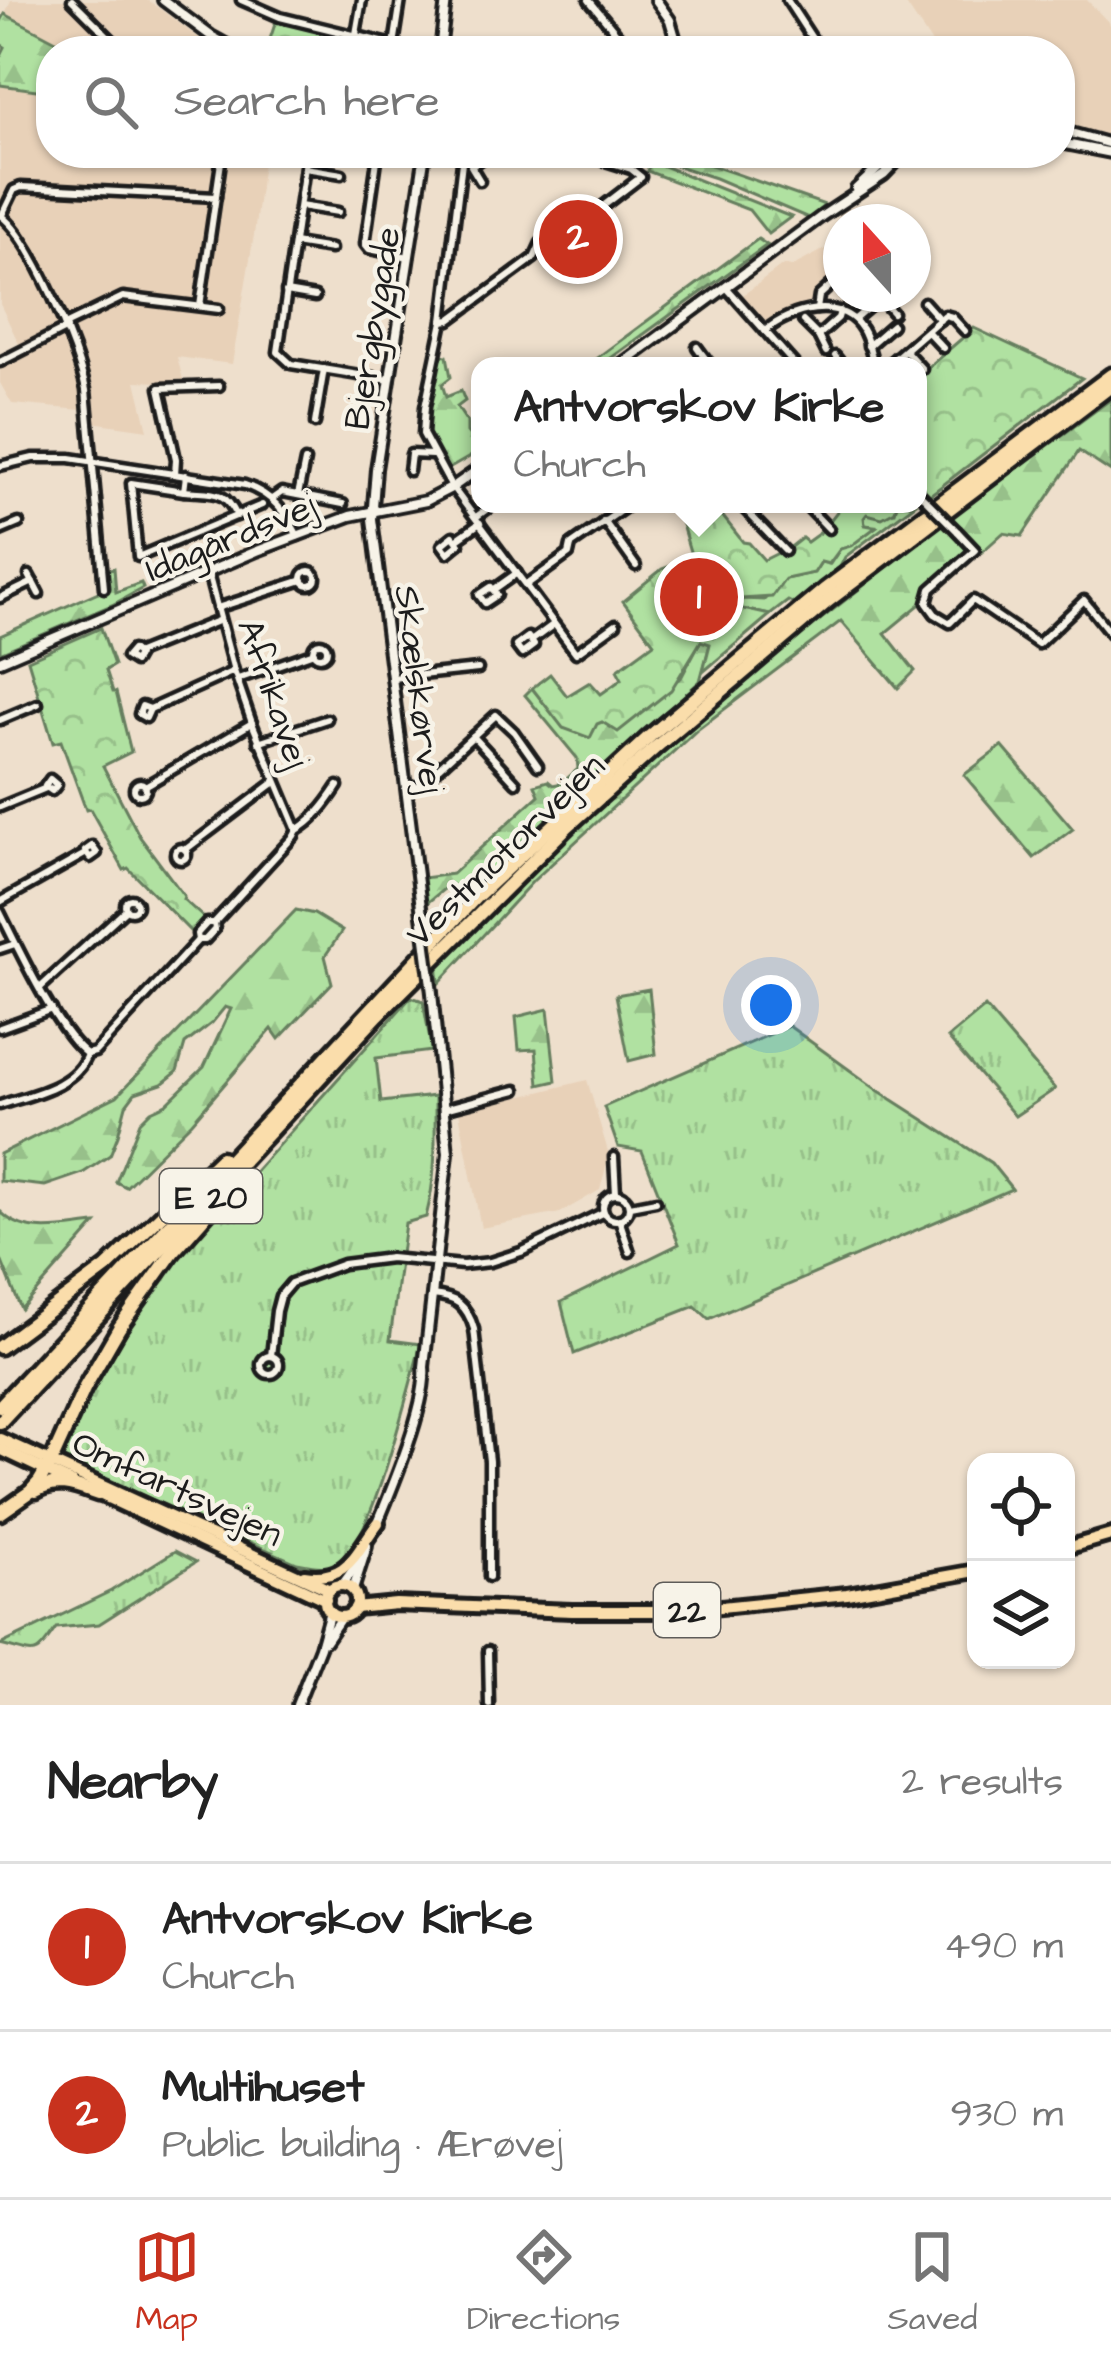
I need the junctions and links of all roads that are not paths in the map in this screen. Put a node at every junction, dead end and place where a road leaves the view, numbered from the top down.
1 (72, 0) edge
2 (163, 0) edge
3 (362, 0) edge
4 (401, 0) edge
5 (446, 0) edge
6 (590, 0) edge
7 (787, 0) edge
8 (660, 1) edge
9 (246, 2) edge
10 (356, 34) junction
11 (108, 36) edge
12 (211, 36) edge
13 (363, 36) edge
14 (395, 36) edge
15 (442, 36) edge
16 (619, 36) edge
17 (675, 36) edge
18 (810, 36) edge
19 (1075, 136) edge
20 (1075, 147) edge
21 (1111, 151) edge
22 (220, 168) edge
23 (305, 168) joint
24 (376, 168) edge
25 (423, 168) edge
26 (461, 168) edge
27 (472, 168) edge
28 (628, 168) edge
29 (875, 168) edge
30 (891, 168) edge
31 (342, 174) dead end
32 (480, 181) dead end
33 (216, 197) junction
34 (842, 202) junction
35 (300, 206) junction
36 (338, 212) dead end
37 (1, 215) edge
38 (294, 243) junction
39 (331, 249) dead end
40 (409, 257) junction
41 (726, 287) junction
42 (286, 292) junction
43 (823, 292) edge
44 (315, 297) dead end
45 (200, 306) junction
46 (219, 309) dead end
47 (817, 309) junction
48 (823, 310) edge
49 (931, 310) edge
50 (840, 312) edge
51 (842, 312) edge
52 (862, 312) edge
53 (855, 319) junction
54 (940, 320) junction
55 (443, 321) junction
56 (803, 321) dead end
57 (892, 325) dead end
58 (66, 327) junction
59 (765, 331) junction
60 (927, 331) junction
61 (965, 331) dead end
62 (818, 336) junction
63 (697, 346) dead end
64 (868, 346) junction
65 (943, 348) dead end
66 (905, 350) junction
67 (826, 352) dead end
68 (631, 357) edge
69 (705, 357) edge
70 (788, 357) edge
71 (872, 357) edge
72 (897, 357) edge
73 (911, 357) edge
74 (0, 362) edge
75 (1111, 363) edge
76 (324, 369) junction
77 (1111, 375) edge
78 (390, 380) junction
79 (219, 386) dead end
80 (1111, 386) edge
81 (315, 423) dead end
82 (1043, 426) junction
83 (432, 455) junction
84 (93, 461) junction
85 (305, 461) dead end
86 (0, 466) edge
87 (409, 471) dead end
88 (175, 474) junction
89 (186, 475) junction
90 (471, 475) edge
91 (453, 488) junction
92 (184, 490) junction
93 (298, 495) junction
94 (272, 499) junction
95 (927, 501) edge
96 (343, 504) dead end
97 (262, 505) dead end
98 (373, 511) junction
99 (471, 511) edge
100 (473, 513) edge
101 (485, 513) edge
102 (616, 513) edge
103 (749, 513) edge
104 (813, 513) edge
105 (927, 513) edge
106 (927, 513) edge
107 (237, 516) junction
108 (478, 520) junction
109 (604, 521) junction
110 (19, 523) dead end
111 (829, 530) dead end
112 (0, 531) edge
113 (298, 536) junction
114 (456, 540) dead end
115 (785, 551) dead end
116 (636, 566) dead end
117 (208, 572) junction
118 (517, 573) junction
119 (303, 580) dead end
120 (526, 585) junction
121 (104, 588) dead end
122 (494, 590) dead end
123 (39, 594) dead end
124 (0, 598) edge
125 (217, 608) junction
126 (220, 620) junction
127 (554, 624) junction
128 (616, 624) dead end
129 (1111, 634) edge
130 (531, 641) dead end
131 (314, 652) dead end
132 (138, 653) dead end
133 (0, 661) edge
134 (478, 669) dead end
135 (236, 675) junction
136 (392, 678) junction
137 (38, 704) dead end
138 (150, 710) dead end
139 (327, 719) dead end
140 (0, 720) edge
141 (252, 723) junction
142 (472, 736) junction
143 (258, 742) junction
144 (538, 766) dead end
145 (275, 782) junction
146 (516, 783) dead end
147 (145, 786) dead end
148 (338, 786) dead end
149 (46, 788) dead end
150 (407, 789) junction
151 (0, 807) edge
152 (297, 830) junction
153 (185, 850) dead end
154 (86, 854) dead end
155 (0, 902) edge
156 (126, 908) dead end
157 (0, 912) edge
158 (16, 944) junction
159 (0, 949) edge
160 (40, 988) junction
161 (392, 1001) junction
162 (52, 1009) junction
163 (0, 1028) edge
164 (87, 1054) junction
165 (321, 1061) junction
166 (515, 1090) dead end
167 (0, 1106) edge
168 (444, 1109) junction
169 (614, 1157) dead end
170 (616, 1194) junction
171 (656, 1201) dead end
172 (629, 1206) junction
173 (604, 1212) junction
174 (619, 1220) junction
175 (630, 1252) dead end
176 (436, 1261) junction
177 (432, 1294) junction
178 (0, 1347) edge
179 (272, 1356) dead end
180 (1, 1416) edge
181 (0, 1445) edge
182 (48, 1466) junction
183 (98, 1493) junction
184 (0, 1514) edge
185 (378, 1523) junction
186 (1111, 1535) edge
187 (1075, 1545) edge
188 (263, 1560) junction
189 (967, 1572) edge
190 (489, 1577) dead end
191 (342, 1599) junction
192 (488, 1652) dead end
193 (297, 1705) edge
194 (489, 1705) edge

1 - 11 street
2 - 12 street
3 - 10 street
4 - 14 street
5 - 15 street
6 - 16 street
7 - 18 street
8 - 17 street
9 - 10 street
10 - 13 street
19 - 21 street
20 - 21 street
22 - 33 street
23 - 31 street
23 - 35 street
24 - 40 street
25 - 40 street, Bjergbygade
26 - 55 street
27 - 32 street
28 - 55 street
29 - 34 street
30 - 34 street
33 - 37 street
33 - 45 street
34 - 41 street
35 - 36 street
35 - 38 street
37 - 58 street
38 - 39 street
38 - 42 street
40 - 78 street, Bjergbygade
41 - 59 street
41 - 68 street
42 - 44 street
42 - 76 street
43 - 47 street
45 - 46 street
45 - 58 street
47 - 48 street
47 - 59 street
49 - 54 street
50 - 62 street
51 - 53 street
52 - 53 street
53 - 64 street
54 - 60 street
54 - 61 street
55 - 83 street
56 - 62 street
57 - 64 street
58 - 74 street
58 - 84 street
59 - 70 street
60 - 65 street
60 - 66 street
62 - 67 street
63 - 69 street
64 - 71 street
66 - 72 street
66 - 73 street
75 - 82 highway
76 - 78 street
76 - 81 street
77 - 82 highway, Vestmotorvejen / E 20
78 - 98 street, Bjergbygade
79 - 88 street
80 - 161 highway, Vestmotorvejen / E 20
82 - 105 highway, Vestmotorvejen / E 20
83 - 87 street
83 - 91 street
84 - 86 street
84 - 88 street
84 - 121 street
85 - 93 street
88 - 89 street
89 - 92 street
89 - 94 street
90 - 91 street, Idagårdsvej
91 - 98 street, Idagårdsvej
91 - 99 street
92 - 107 street
92 - 107 street
93 - 94 street
93 - 96 street
94 - 113 street
95 - 129 street, bridge
97 - 107 street
98 - 113 street, Idagårdsvej
98 - 136 street, Skælskørvej
100 - 108 street
101 - 108 street
102 - 109 street
103 - 115 street
104 - 111 street
106 - 165 highway, Vestmotorvejen / E 20
108 - 114 street
108 - 118 street
109 - 116 street
109 - 120 street
110 - 112 street
113 - 117 street, Idagårdsvej
117 - 125 street, Afrikavej
117 - 133 street, Idagårdsvej
118 - 120 street
118 - 122 street
119 - 125 street
120 - 127 street
123 - 124 street
125 - 126 street, Afrikavej
126 - 132 street
126 - 135 street, Afrikavej
127 - 128 street
127 - 130 street
131 - 135 street
134 - 136 street
135 - 138 street
135 - 141 street, Afrikavej
136 - 150 street, Skælskørvej
137 - 140 street
139 - 143 street
141 - 143 street, Afrikavej
141 - 147 street
142 - 144 street
142 - 146 street
142 - 150 street
143 - 145 street, Afrikavej
145 - 152 street, Afrikavej
145 - 153 street
148 - 152 street
149 - 151 street
150 - 168 street, Skælskørvej, bridge
152 - 164 street
154 - 155 street
156 - 160 street
157 - 158 street
158 - 159 street
158 - 160 street
160 - 162 street
161 - 180 highway, Vestmotorvejen / E 20
161 - 182 highway
162 - 163 street
162 - 164 street
164 - 167 street
165 - 178 highway
165 - 180 highway, Vestmotorvejen / E 20
166 - 168 street
168 - 176 street, Skælskørvej
169 - 170 street
170 - 172 street
170 - 173 street
171 - 172 street
172 - 174 street
173 - 174 street
173 - 176 street
174 - 175 street
176 - 177 street, Skælskørvej
176 - 179 street
177 - 185 street
177 - 190 street
181 - 182 main road
182 - 183 main road, Omfartsvejen
182 - 184 highway
182 - 188 main road, Omfartsvejen / 22
183 - 184 highway
183 - 191 main road, Omfartsvejen
185 - 188 main road
185 - 191 street
186 - 187 main road
188 - 191 main road, Omfartsvejen / 22
189 - 191 main road, Omfartsvejen / 22
191 - 193 street
192 - 194 street

